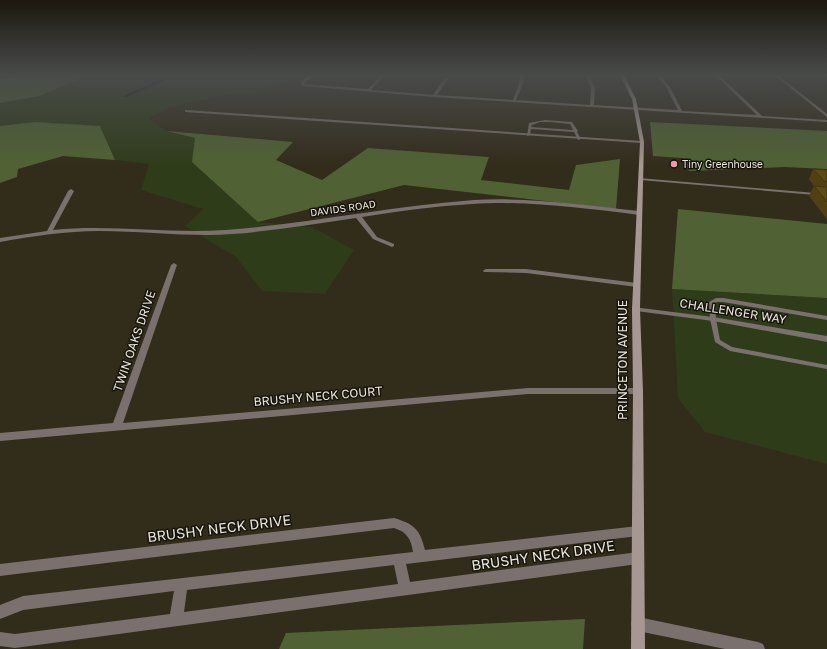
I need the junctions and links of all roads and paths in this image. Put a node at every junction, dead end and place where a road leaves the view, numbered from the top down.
1 (595, 105) edge
2 (636, 105) edge
3 (678, 105) edge
4 (749, 105) edge
5 (814, 105) edge
6 (637, 109) junction
7 (186, 111) dead end
8 (681, 112) junction
9 (760, 116) junction
10 (827, 116) edge
11 (827, 121) edge
12 (530, 128) junction
13 (576, 131) junction
14 (528, 135) junction
15 (579, 139) junction
16 (642, 142) junction
17 (640, 179) junction
18 (71, 191) dead end
19 (827, 195) edge
20 (639, 213) junction
21 (358, 216) junction
22 (49, 232) junction
23 (0, 240) edge
24 (392, 245) dead end
25 (174, 265) dead end
26 (486, 271) dead end
27 (637, 285) junction
28 (636, 309) junction
29 (827, 318) edge
30 (713, 319) junction
31 (827, 339) edge
32 (827, 367) edge
33 (638, 391) junction
34 (118, 426) junction
35 (0, 437) edge
36 (638, 531) junction
37 (420, 556) junction
38 (638, 558) junction
39 (399, 559) junction
40 (0, 570) edge
41 (182, 584) junction
42 (405, 589) junction
43 (0, 612) edge
44 (176, 620) junction
45 (638, 624) junction
46 (0, 639) edge
47 (638, 649) edge
48 (758, 649) edge

1 - 6 street
2 - 6 main road, PRINCETON AVENUE
3 - 8 street
4 - 9 street
5 - 10 street
6 - 8 street
6 - 16 main road, PRINCETON AVENUE
7 - 14 street
8 - 9 street
9 - 11 street
12 - 13 lane
12 - 13 lane
12 - 14 lane
13 - 15 lane
14 - 15 street
15 - 16 street
16 - 17 main road, PRINCETON AVENUE
17 - 19 lane
17 - 20 main road, PRINCETON AVENUE
18 - 22 street
20 - 21 street, DAVIDS ROAD
20 - 27 main road, PRINCETON AVENUE
21 - 22 street, DAVIDS ROAD
21 - 24 street
22 - 23 street
25 - 34 street, TWIN OAKS DRIVE
26 - 27 lane
27 - 28 main road, PRINCETON AVENUE
28 - 30 street, CHALLENGER WAY
28 - 33 main road, PRINCETON AVENUE
29 - 30 lane
30 - 31 street, CHALLENGER WAY
30 - 32 lane
33 - 34 street, BRUSHY NECK COURT
33 - 36 main road, PRINCETON AVENUE
34 - 35 street, BRUSHY NECK COURT
36 - 37 street, BRUSHY NECK DRIVE
36 - 38 main road, PRINCETON AVENUE
37 - 39 street, BRUSHY NECK DRIVE
37 - 40 street, BRUSHY NECK DRIVE
38 - 42 street, BRUSHY NECK DRIVE
38 - 45 main road, PRINCETON AVENUE
39 - 41 street, BRUSHY NECK DRIVE
39 - 42 street
41 - 43 street, BRUSHY NECK DRIVE
41 - 44 street
42 - 44 street, BRUSHY NECK DRIVE
44 - 46 street, BRUSHY NECK DRIVE
45 - 47 main road, PRINCETON AVENUE
45 - 48 street

